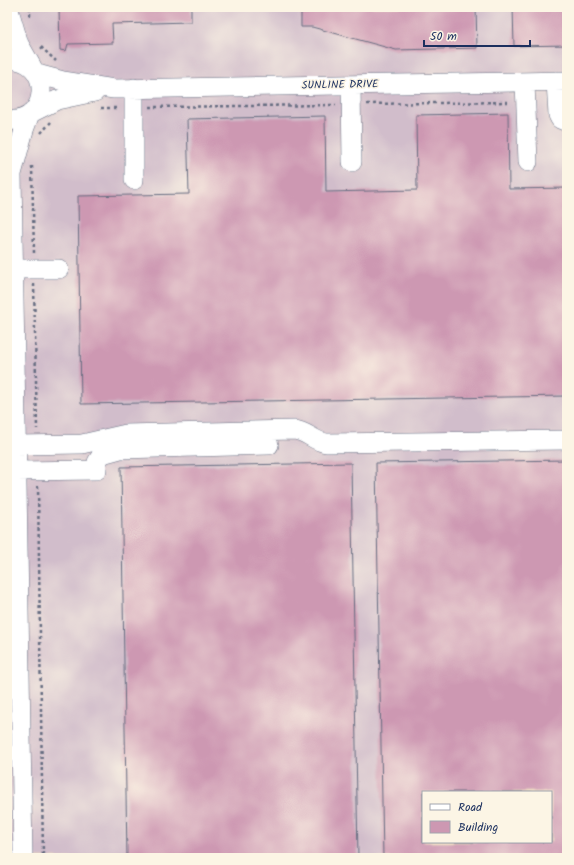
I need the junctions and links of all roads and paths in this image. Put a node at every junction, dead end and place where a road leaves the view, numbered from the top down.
1 (30, 7) edge
2 (8, 11) edge
3 (30, 22) dead end
4 (40, 46) dead end
5 (7, 60) edge
6 (60, 66) dead end
7 (34, 71) junction
8 (561, 81) edge
9 (525, 82) junction
10 (351, 84) junction
11 (134, 88) junction
12 (114, 89) junction
13 (31, 113) junction
14 (7, 120) edge
15 (567, 122) edge
16 (7, 156) edge
17 (352, 162) dead end
18 (528, 162) dead end
19 (12, 174) junction
20 (134, 180) dead end
21 (14, 269) junction
22 (59, 269) dead end
23 (13, 425) edge
24 (567, 440) edge
25 (269, 445) dead end
26 (17, 471) junction
27 (23, 858) edge

1 - 3 path
2 - 7 street
4 - 6 path
5 - 7 street, SUNLINE DRIVE
7 - 12 street, SUNLINE DRIVE
7 - 13 street
8 - 9 street, SUNLINE DRIVE
8 - 15 street
9 - 10 street, SUNLINE DRIVE
9 - 18 street
10 - 11 street, SUNLINE DRIVE
10 - 17 street
11 - 12 street, SUNLINE DRIVE
11 - 20 street
12 - 13 street, SUNLINE DRIVE
13 - 14 street, SUNLINE DRIVE
13 - 19 street
16 - 19 street
19 - 21 street
21 - 22 street
21 - 23 street
23 - 24 street
23 - 26 street
25 - 26 street
26 - 27 street

